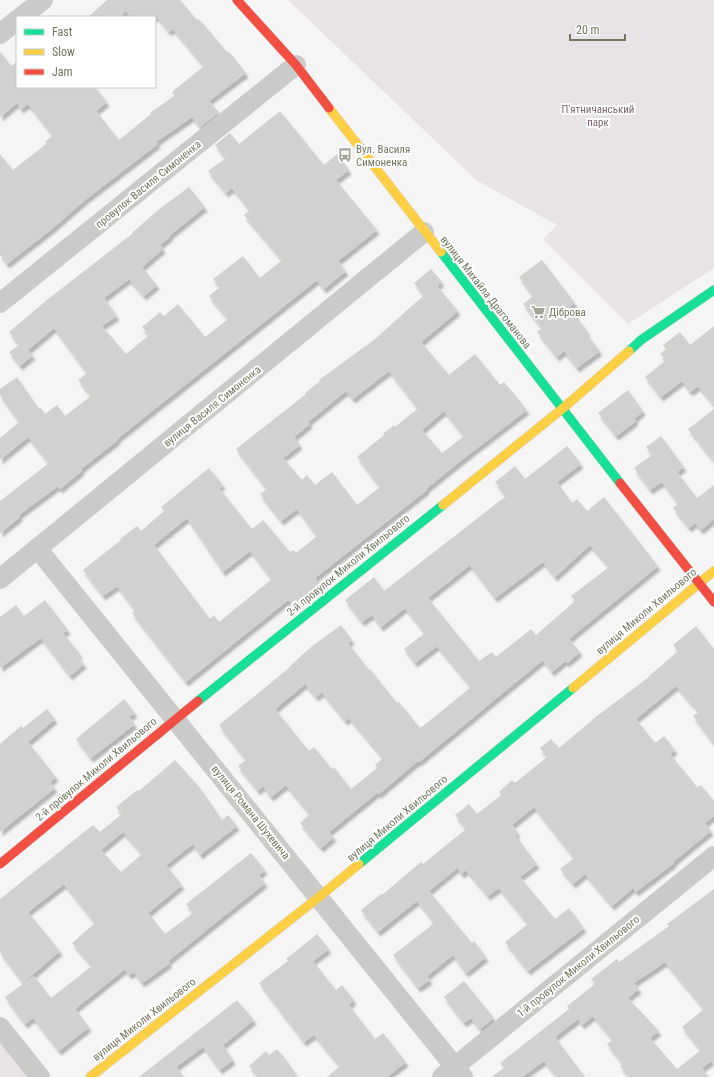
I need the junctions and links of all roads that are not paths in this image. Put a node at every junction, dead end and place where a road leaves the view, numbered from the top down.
1 (43, 0) edge
2 (237, 0) edge
3 (22, 16) edge
4 (16, 21) edge
5 (0, 34) edge
6 (296, 65) junction
7 (424, 232) junction
8 (714, 290) edge
9 (0, 302) edge
10 (562, 409) junction
11 (37, 548) junction
12 (714, 570) edge
13 (0, 579) edge
14 (698, 582) junction
15 (714, 602) edge
16 (175, 719) junction
17 (714, 856) edge
18 (0, 864) edge
19 (319, 897) junction
20 (0, 1027) edge
21 (453, 1074) edge
22 (40, 1077) edge
23 (90, 1077) edge

1 - 3 street
2 - 6 street, вулиця Михайла Драгоманова
4 - 5 street
6 - 7 street, вулиця Михайла Драгоманова
6 - 9 street, провулок Василя Симоненка
7 - 10 street, вулиця Михайла Драгоманова
7 - 11 street, вулиця Василя Симоненка
8 - 10 street, 2-й провулок Миколи Хвильового
10 - 14 street, вулиця Михайла Драгоманова
10 - 16 street, 2-й провулок Миколи Хвильового
11 - 13 street, вулиця Василя Симоненка
11 - 16 street, вулиця Романа Шухевича
12 - 14 street, вулиця Миколи Хвильового
14 - 15 street, вулиця Михайла Драгоманова
14 - 19 street, вулиця Миколи Хвильового
16 - 18 street, 2-й провулок Миколи Хвильового
16 - 19 street, вулиця Романа Шухевича
17 - 21 street, 1-й провулок Миколи Хвильового
19 - 21 street, вулиця Романа Шухевича
19 - 23 street, вулиця Миколи Хвильового
20 - 22 street

